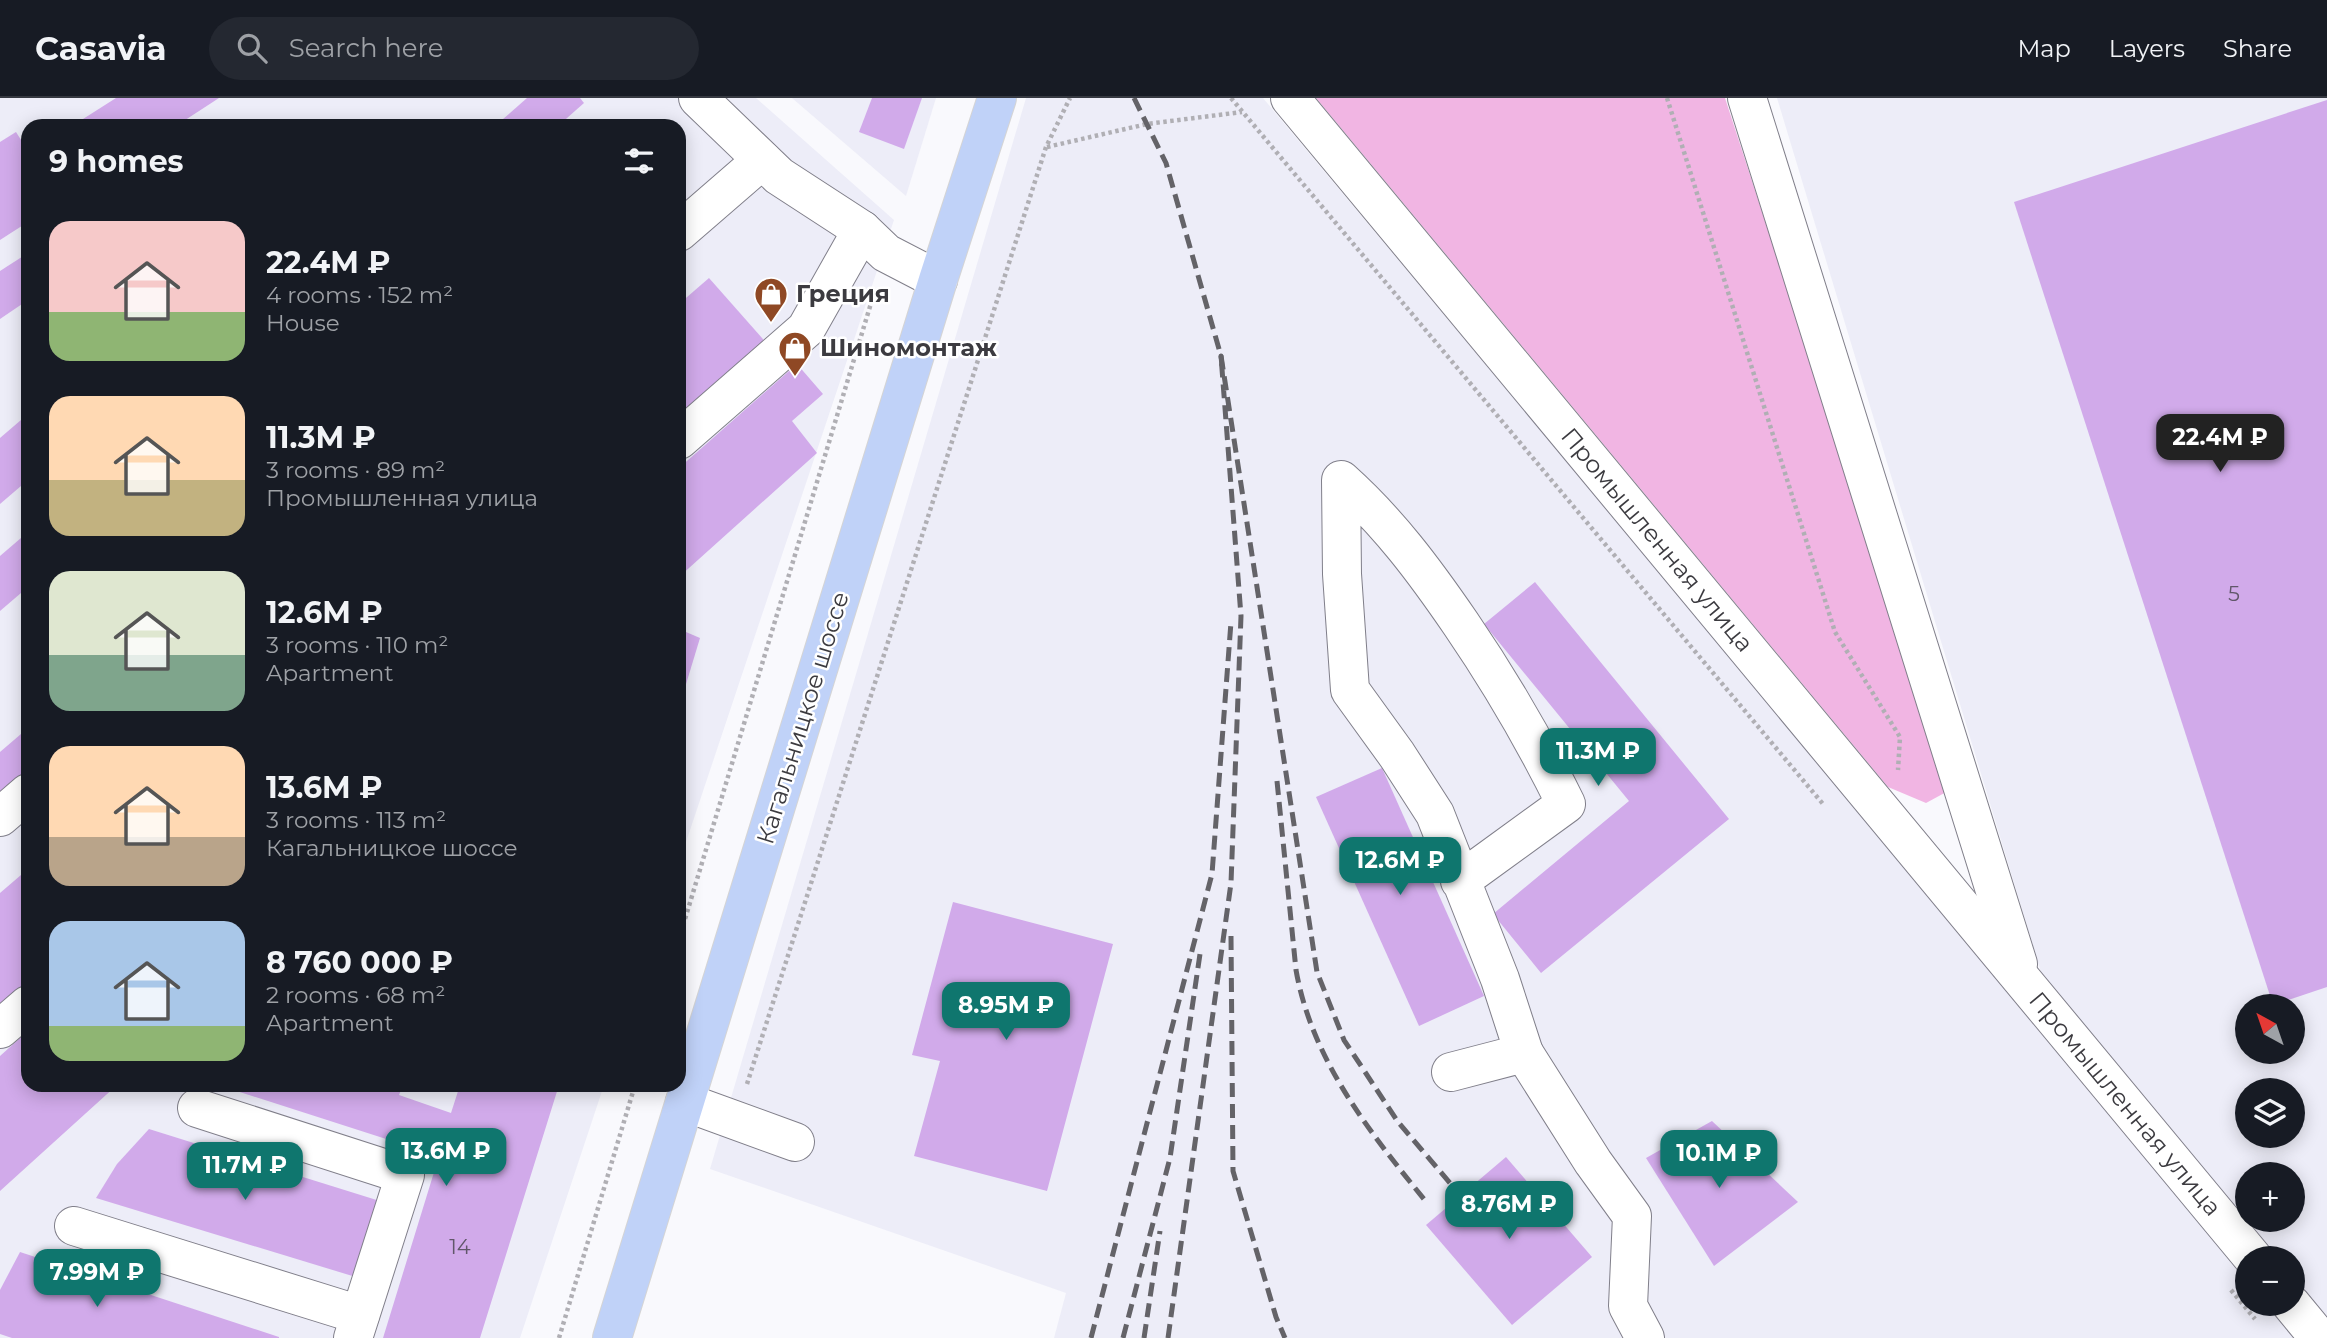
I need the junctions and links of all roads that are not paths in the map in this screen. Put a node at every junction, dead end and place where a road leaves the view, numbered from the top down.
1 (698, 98) edge
2 (997, 98) edge
3 (1290, 98) edge
4 (1746, 98) edge
5 (762, 160) junction
6 (686, 226) edge
7 (874, 242) junction
8 (937, 280) junction
9 (686, 434) edge
10 (21, 799) edge
11 (0, 817) edge
12 (1460, 881) junction
13 (2024, 982) junction
14 (21, 1011) edge
15 (0, 1029) edge
16 (1524, 1053) junction
17 (1451, 1072) dead end
18 (685, 1102) junction
19 (197, 1108) dead end
20 (795, 1142) dead end
21 (74, 1226) dead end
22 (2243, 1246) edge
23 (2276, 1316) edge
24 (357, 1326) edge
25 (612, 1338) edge
26 (1645, 1338) edge
27 (2319, 1338) edge

1 - 5 street
2 - 8 main road, Кагальницкое шоссе
3 - 13 street, Промышленная улица
4 - 13 street, Промышленная улица
5 - 6 street
5 - 7 street
7 - 8 street
7 - 9 street
8 - 18 main road, Кагальницкое шоссе
10 - 11 street
12 - 12 street
12 - 16 street
13 - 22 street, Промышленная улица
14 - 15 street
16 - 17 street
16 - 26 street
18 - 20 street
18 - 25 main road, Кагальницкое шоссе
19 - 24 street
21 - 24 street
23 - 27 street

